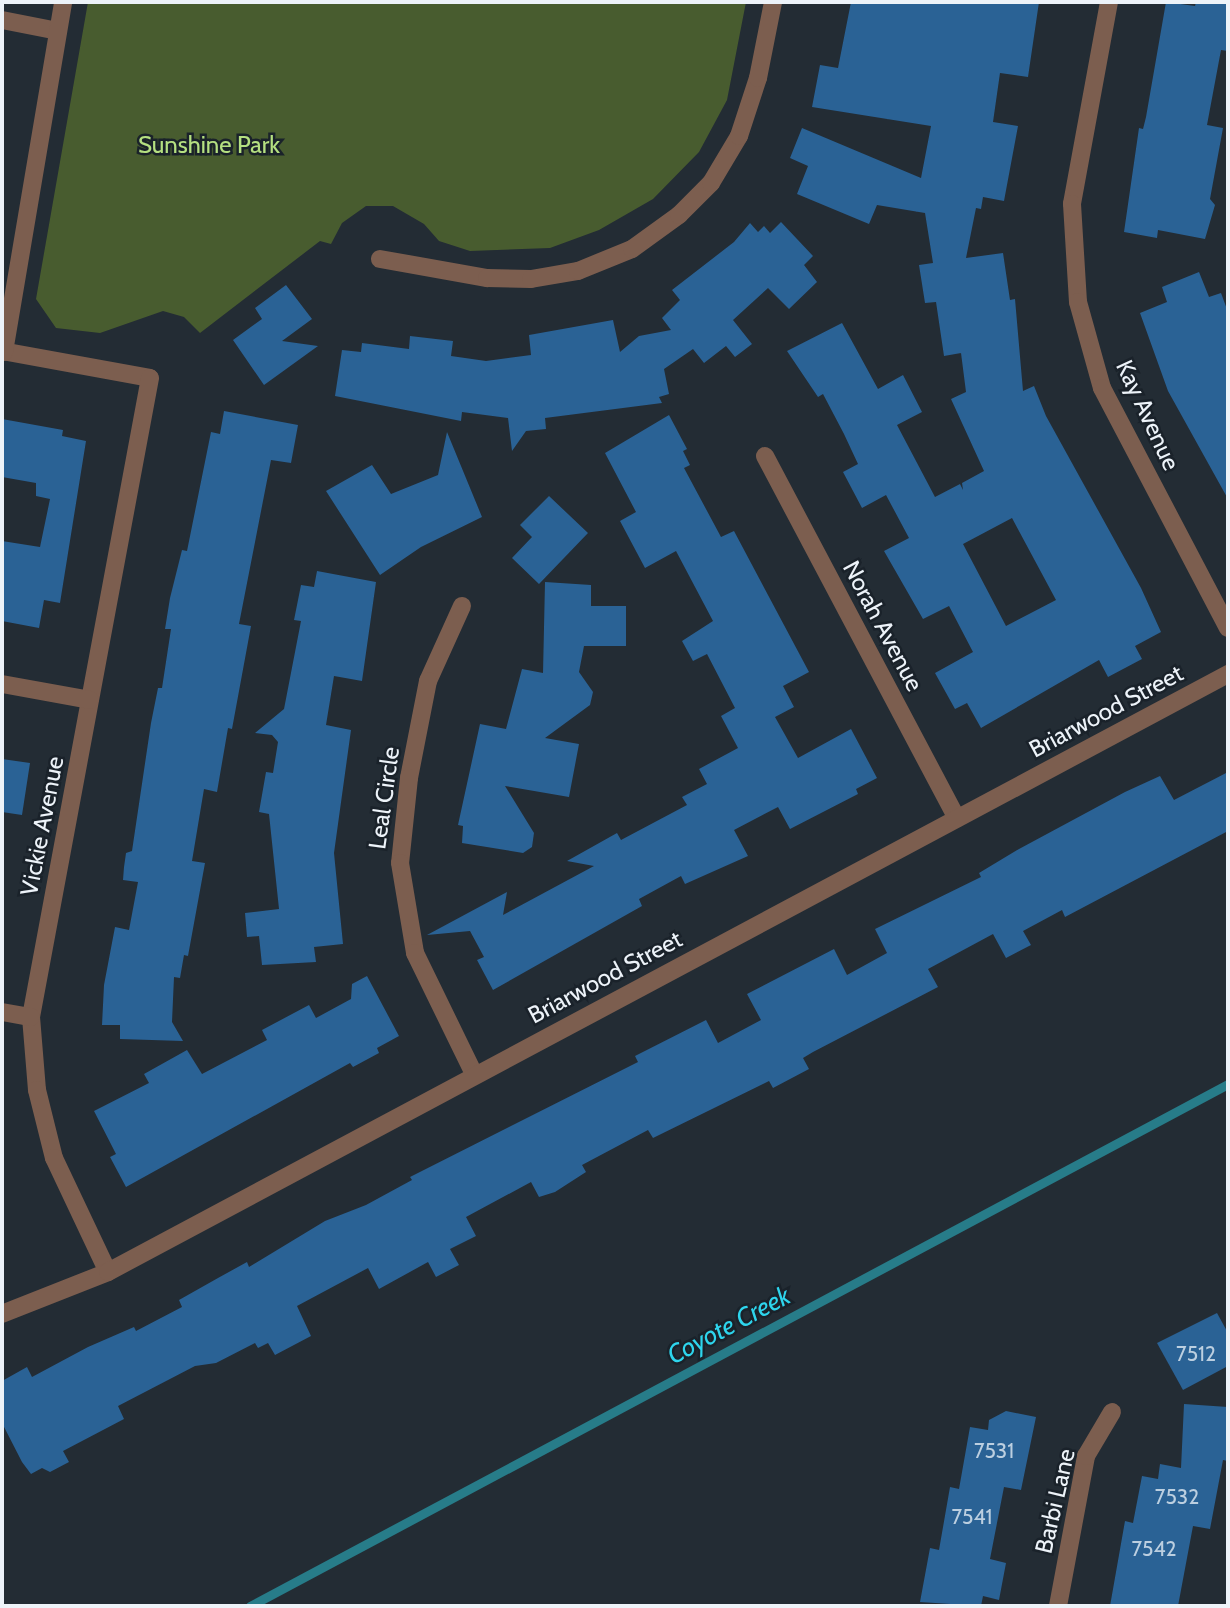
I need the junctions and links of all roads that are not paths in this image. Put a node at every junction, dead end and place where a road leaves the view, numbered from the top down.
1 (63, 2) edge
2 (773, 2) edge
3 (1109, 2) edge
4 (2, 20) edge
5 (58, 31) junction
6 (380, 259) dead end
7 (3, 352) edge
8 (765, 456) dead end
9 (462, 606) dead end
10 (1228, 628) edge
11 (1228, 674) edge
12 (2, 684) edge
13 (90, 700) junction
14 (957, 818) junction
15 (2, 1012) edge
16 (31, 1017) junction
17 (474, 1074) junction
18 (108, 1272) junction
19 (2, 1314) edge
20 (1112, 1412) dead end
21 (1058, 1606) edge

1 - 5 street
2 - 6 street
3 - 10 street, Kay Avenue
4 - 5 street
5 - 7 street
7 - 13 street, Vickie Avenue
8 - 14 street, Norah Avenue
9 - 17 street, Leal Circle
11 - 14 street, Briarwood Street
12 - 13 street
13 - 16 street, Vickie Avenue
14 - 17 street, Briarwood Street
15 - 16 street
16 - 18 street, Vickie Avenue
17 - 18 street, Briarwood Street
18 - 19 street, Briarwood Street
20 - 21 street, Barbi Lane

